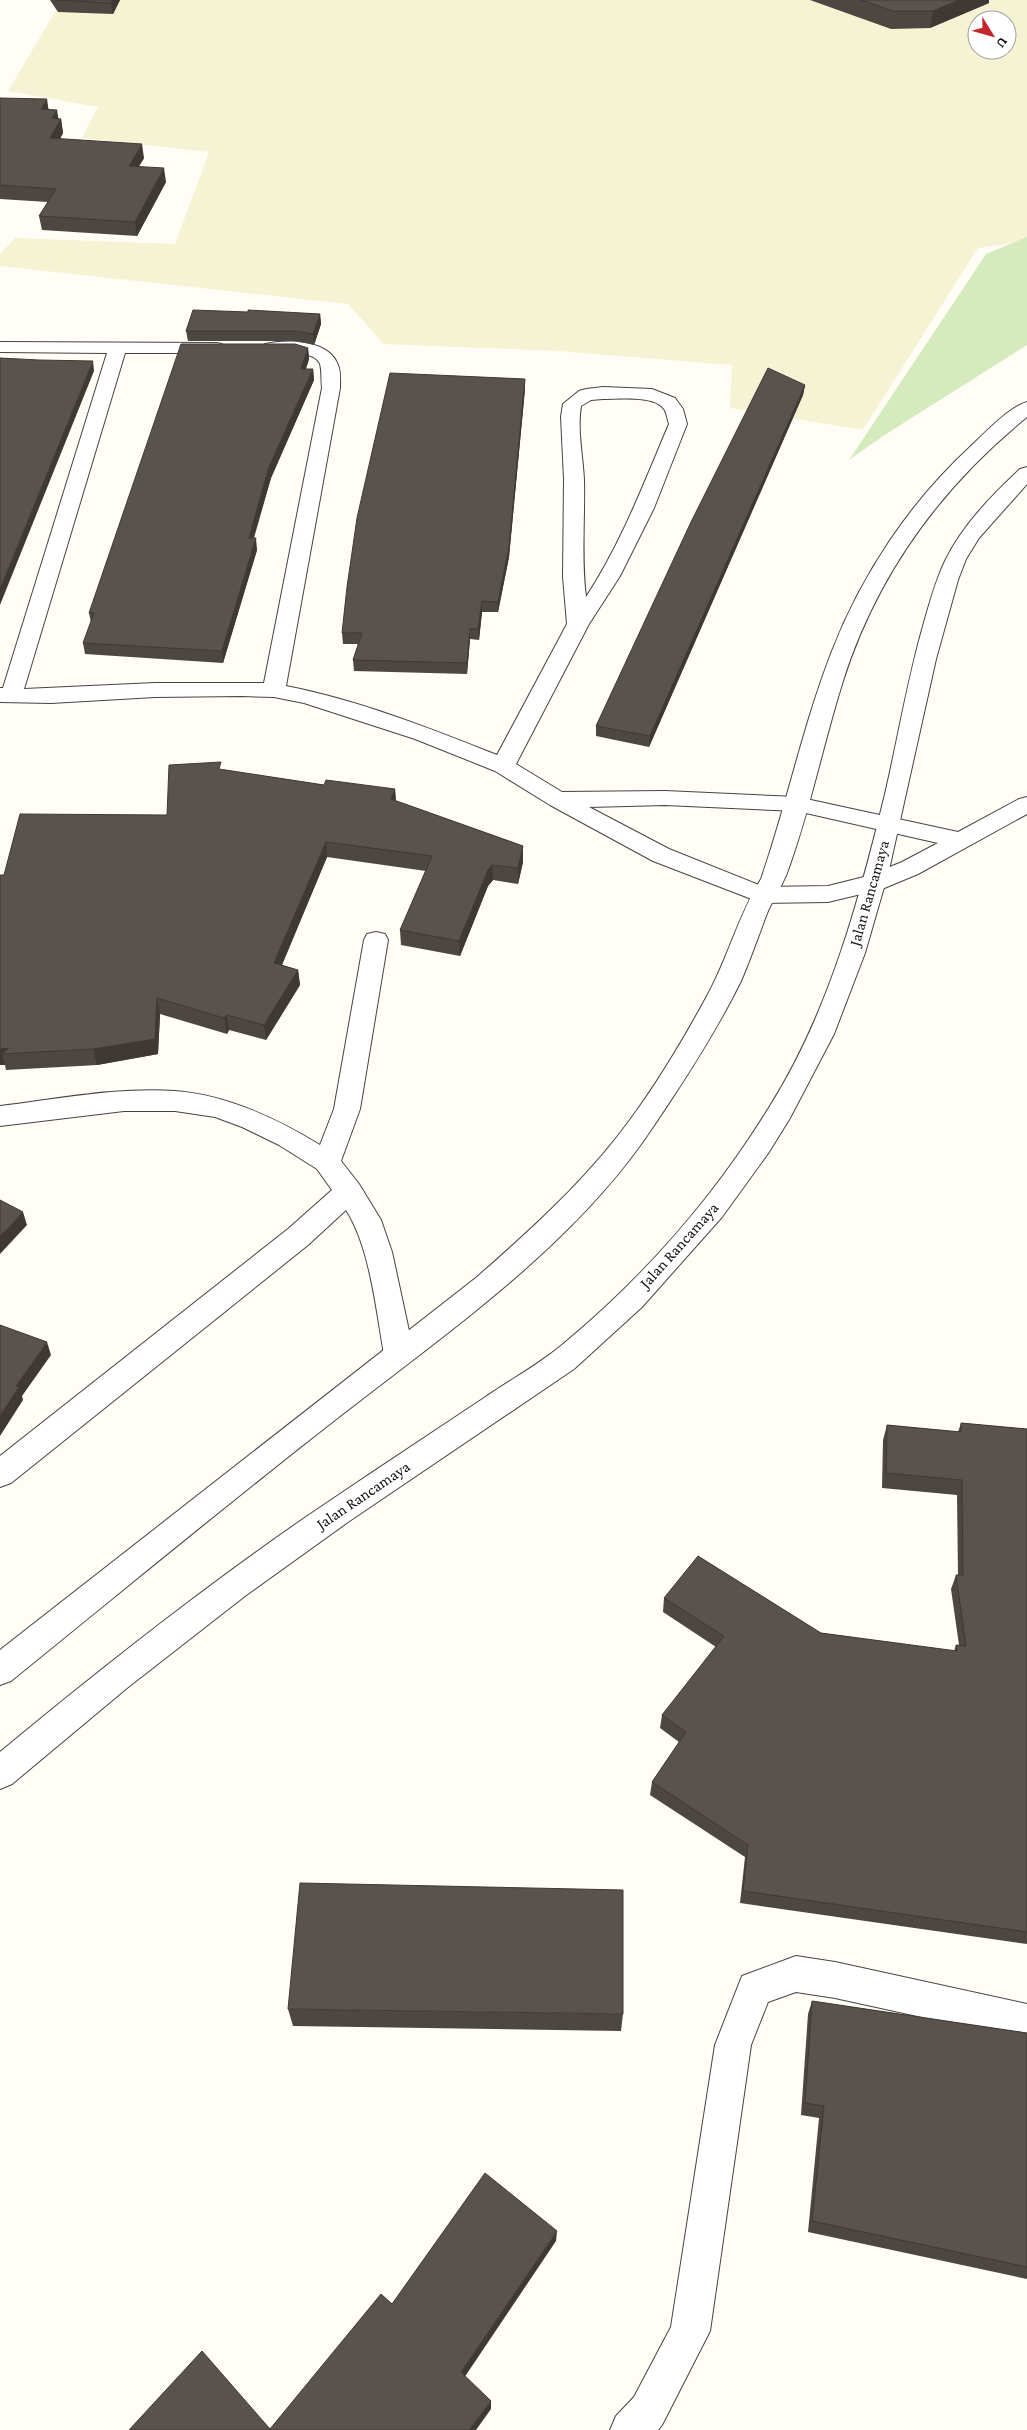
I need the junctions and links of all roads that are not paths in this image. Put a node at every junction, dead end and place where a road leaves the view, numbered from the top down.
1 (0, 347) edge
2 (237, 348) edge
3 (257, 348) edge
4 (117, 349) junction
5 (1027, 408) edge
6 (1027, 473) edge
7 (578, 624) junction
8 (274, 690) junction
9 (6, 694) edge
10 (503, 766) junction
11 (558, 800) junction
12 (797, 804) junction
13 (1027, 804) edge
14 (889, 824) junction
15 (962, 840) junction
16 (874, 883) junction
17 (762, 895) junction
18 (376, 940) dead end
19 (0, 1116) edge
20 (327, 1162) junction
21 (348, 1191) junction
22 (399, 1354) junction
23 (0, 1474) edge
24 (0, 1670) edge
25 (0, 1772) edge
26 (1027, 2022) edge
27 (630, 2430) edge

1 - 4 street
2 - 4 street
3 - 8 street
4 - 9 street
5 - 12 street
6 - 14 street, Jalan Rancamaya
7 - 7 street
7 - 10 street
8 - 9 street
8 - 10 street
10 - 11 street
11 - 12 street
11 - 17 street
12 - 14 street
12 - 17 street
13 - 15 street
14 - 15 street
14 - 16 street, Jalan Rancamaya
15 - 16 street
16 - 17 street
16 - 25 street, Jalan Rancamaya
17 - 22 street
18 - 20 street
19 - 20 street
20 - 21 street
21 - 22 street
21 - 23 street
22 - 24 street
26 - 27 street

